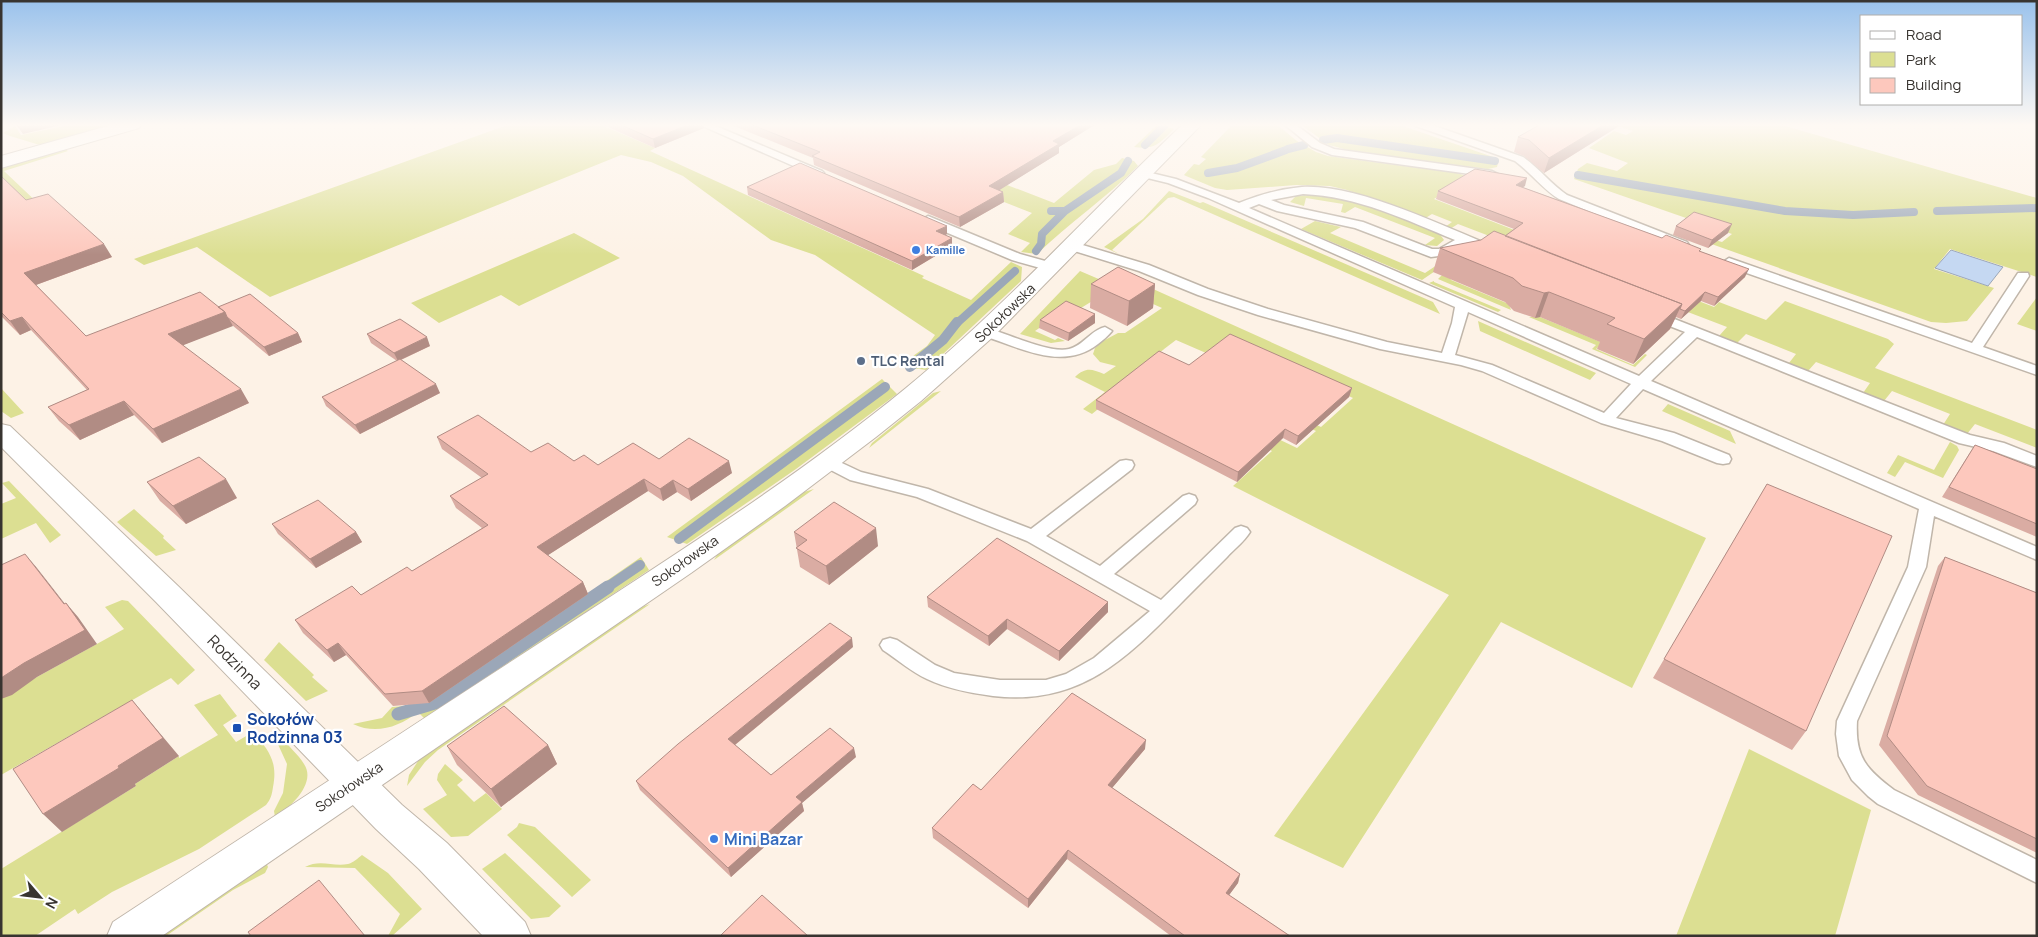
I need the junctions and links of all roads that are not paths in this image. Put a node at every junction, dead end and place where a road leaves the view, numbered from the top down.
1 (805, 168) edge
2 (1150, 168) edge
3 (1445, 168) edge
4 (1531, 168) edge
5 (1144, 174) junction
6 (1505, 176) edge
7 (827, 177) edge
8 (1530, 181) dead end
9 (1546, 185) junction
10 (1258, 199) junction
11 (1238, 208) junction
12 (917, 215) edge
13 (1463, 239) junction
14 (1072, 246) junction
15 (1695, 250) edge
16 (1500, 254) edge
17 (1714, 256) edge
18 (1052, 267) junction
19 (2024, 276) dead end
20 (1462, 306) junction
21 (1639, 309) edge
22 (1105, 331) dead end
23 (1695, 331) junction
24 (986, 332) junction
25 (1975, 349) junction
26 (1447, 358) junction
27 (2037, 371) edge
28 (1641, 382) junction
29 (1606, 420) junction
30 (1, 432) edge
31 (1723, 459) dead end
32 (827, 461) junction
33 (2037, 462) edge
34 (1126, 465) dead end
35 (1189, 500) dead end
36 (1928, 506) junction
37 (1241, 532) dead end
38 (1033, 537) junction
39 (2037, 554) edge
40 (1101, 575) junction
41 (1163, 610) junction
42 (890, 644) dead end
43 (356, 783) junction
44 (2037, 872) edge
45 (128, 936) edge
46 (511, 936) edge

1 - 7 lane
2 - 5 street, Sokołowska
3 - 6 lane
4 - 9 lane
5 - 11 lane
5 - 14 street, Sokołowska
8 - 9 lane
9 - 15 lane
10 - 11 lane
10 - 13 lane
10 - 13 lane
11 - 20 lane
12 - 18 lane
13 - 16 lane
14 - 18 street, Sokołowska
14 - 26 lane
17 - 25 lane
18 - 24 street, Sokołowska
19 - 25 lane
20 - 26 lane
20 - 28 lane
21 - 23 lane
22 - 24 lane
23 - 28 lane
23 - 33 lane
24 - 32 street, Sokołowska
25 - 27 lane
26 - 29 lane
28 - 29 lane
28 - 36 lane
29 - 31 lane
30 - 43 street, Rodzinna
32 - 38 lane
32 - 43 street, Sokołowska
34 - 38 lane
35 - 40 lane
36 - 39 lane
36 - 44 lane
37 - 41 lane
38 - 40 lane
40 - 41 lane
41 - 42 lane
43 - 45 street, Sokołowska
43 - 46 street, Rodzinna

